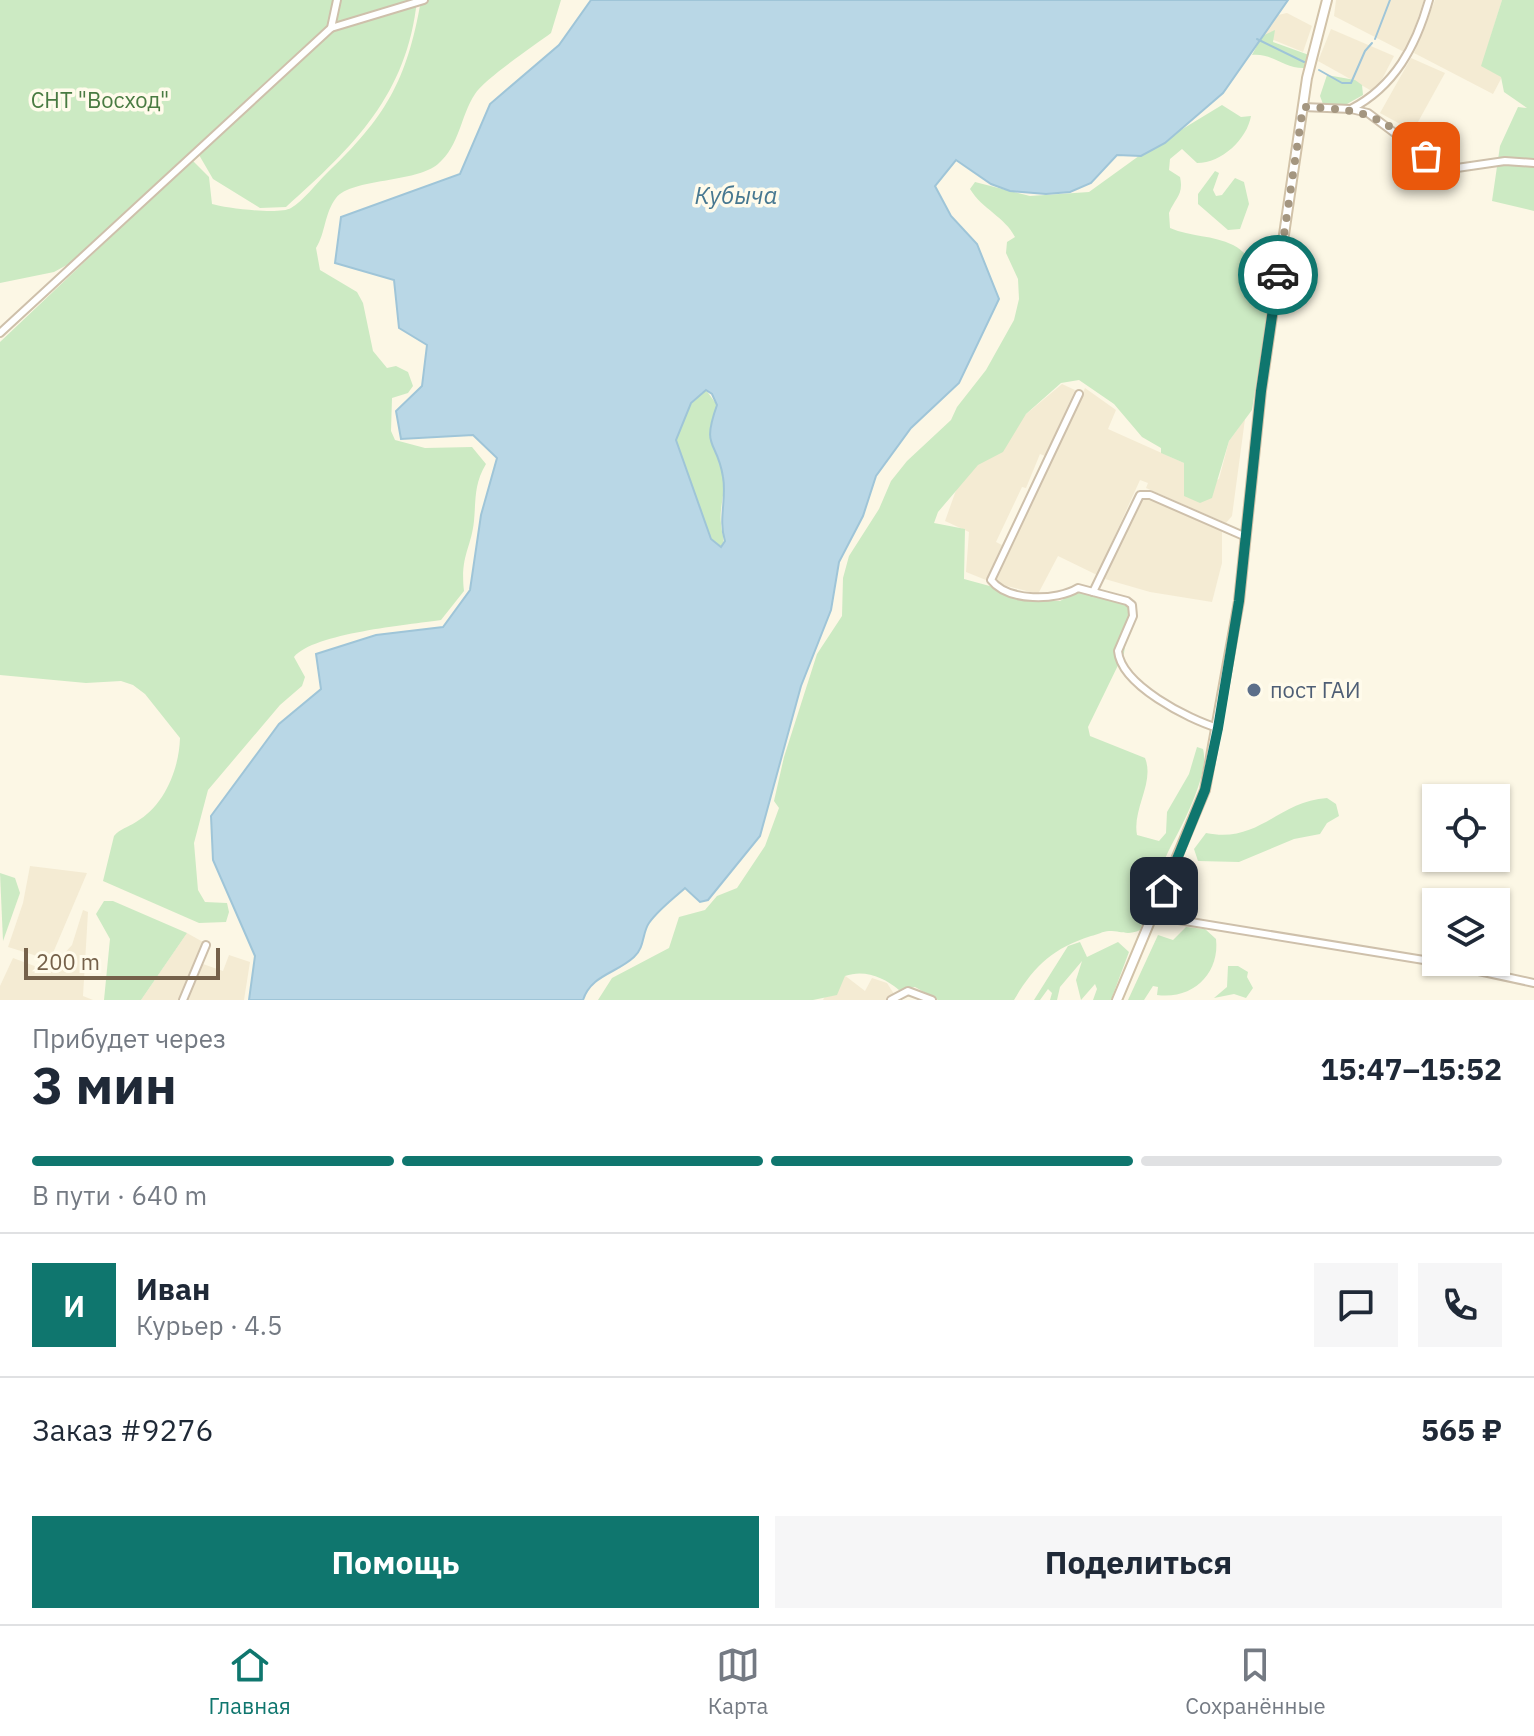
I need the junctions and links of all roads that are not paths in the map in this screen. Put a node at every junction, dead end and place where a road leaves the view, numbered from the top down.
1 (337, 0) edge
2 (424, 0) edge
3 (1327, 0) edge
4 (1429, 0) edge
5 (331, 28) junction
6 (1303, 107) junction
7 (1351, 109) junction
8 (1534, 163) edge
9 (0, 333) edge
10 (1079, 394) dead end
11 (1246, 537) junction
12 (1093, 592) junction
13 (1218, 728) junction
14 (1154, 916) junction
15 (206, 945) dead end
16 (1422, 960) edge
17 (1502, 976) edge
18 (1534, 983) edge
19 (183, 1000) edge
20 (891, 1000) edge
21 (932, 1000) edge
22 (1117, 1000) edge

1 - 5 street
2 - 5 street
3 - 6 main road
4 - 7 street
5 - 9 street
6 - 7 street
6 - 11 main road
7 - 8 street
10 - 12 street
11 - 12 street
11 - 13 main road
12 - 13 street
13 - 14 main road
14 - 16 street
14 - 22 main road
15 - 19 street
17 - 18 street
20 - 21 street

